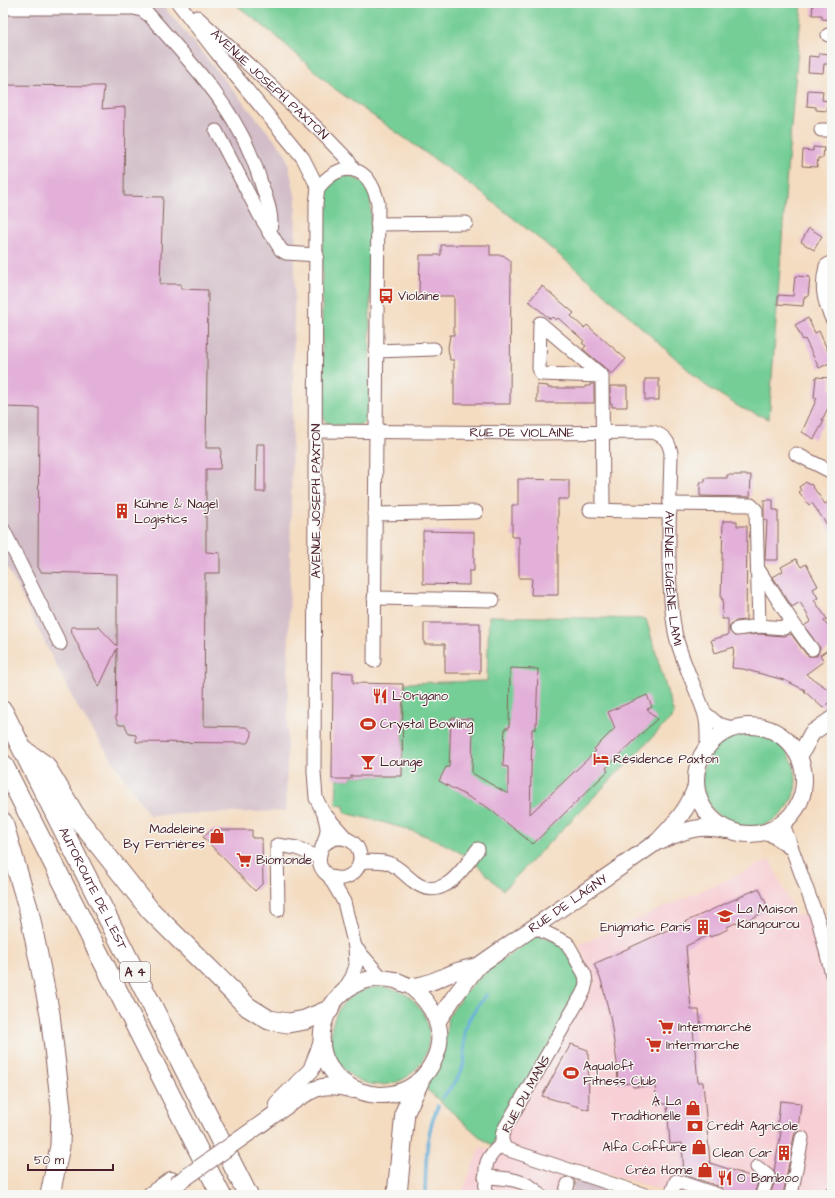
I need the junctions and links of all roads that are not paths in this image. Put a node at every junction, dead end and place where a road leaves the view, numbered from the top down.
1 (179, 3) edge
2 (3, 8) edge
3 (216, 131) dead end
4 (354, 170) junction
5 (318, 188) junction
6 (466, 223) dead end
7 (378, 224) junction
8 (269, 233) junction
9 (316, 255) junction
10 (832, 262) edge
11 (832, 319) edge
12 (434, 349) dead end
13 (376, 351) junction
14 (602, 376) junction
15 (316, 431) junction
16 (375, 431) junction
17 (603, 432) junction
18 (666, 439) joint
19 (796, 454) dead end
20 (832, 472) edge
21 (670, 508) junction
22 (476, 512) dead end
23 (375, 514) junction
24 (3, 529) edge
25 (758, 569) junction
26 (374, 598) junction
27 (493, 600) dead end
28 (791, 623) junction
29 (758, 626) junction
30 (737, 629) dead end
31 (60, 644) dead end
32 (812, 649) dead end
33 (374, 661) dead end
34 (3, 712) edge
35 (705, 713) junction
36 (832, 719) edge
37 (732, 728) junction
38 (812, 733) junction
39 (782, 736) junction
40 (707, 745) junction
41 (22, 749) junction
42 (799, 757) junction
43 (3, 764) edge
44 (696, 786) junction
45 (323, 812) junction
46 (3, 822) edge
47 (783, 824) junction
48 (728, 830) junction
49 (768, 832) junction
50 (347, 839) junction
51 (658, 841) junction
52 (324, 844) junction
53 (790, 848) junction
54 (478, 849) dead end
55 (319, 858) junction
56 (357, 867) junction
57 (329, 876) junction
58 (344, 902) junction
59 (278, 910) dead end
60 (534, 927) junction
61 (355, 947) junction
62 (478, 966) junction
63 (832, 975) edge
64 (382, 978) junction
65 (410, 986) junction
66 (343, 992) junction
67 (329, 1010) junction
68 (438, 1022) junction
69 (322, 1042) junction
70 (419, 1082) junction
71 (358, 1091) junction
72 (255, 1125) junction
73 (802, 1138) dead end
74 (502, 1144) junction
75 (757, 1167) dead end
76 (485, 1177) junction
77 (173, 1182) junction
78 (50, 1195) edge
79 (150, 1195) edge
80 (163, 1195) edge
81 (221, 1195) edge
82 (248, 1195) edge
83 (397, 1195) edge
84 (484, 1195) edge
85 (540, 1195) edge
86 (645, 1195) edge
87 (671, 1195) edge
88 (718, 1195) edge
89 (762, 1195) edge
90 (791, 1195) edge

1 - 4 street, AVENUE JOSEPH PAXTON
1 - 5 street, AVENUE JOSEPH PAXTON
2 - 8 street
3 - 8 street
4 - 5 street
4 - 7 street, AVENUE JOSEPH PAXTON
5 - 9 street, AVENUE JOSEPH PAXTON
6 - 7 street
7 - 13 street, AVENUE JOSEPH PAXTON
8 - 9 street
9 - 15 street, AVENUE JOSEPH PAXTON
10 - 11 street
12 - 13 street
13 - 16 street, AVENUE JOSEPH PAXTON
14 - 14 street
14 - 17 street
15 - 16 street, RUE DE VIOLAINE
15 - 45 street, AVENUE JOSEPH PAXTON
16 - 17 street, RUE DE VIOLAINE
16 - 23 street, AVENUE JOSEPH PAXTON
17 - 18 street, RUE DE VIOLAINE
17 - 21 street
18 - 21 street, AVENUE EUGÈNE LAMI
19 - 20 street
21 - 25 street
21 - 35 street, AVENUE EUGÈNE LAMI
22 - 23 street
23 - 26 street, AVENUE JOSEPH PAXTON
24 - 31 street
25 - 28 street
25 - 29 street
26 - 27 street
26 - 33 street, AVENUE JOSEPH PAXTON
28 - 29 street
28 - 32 street
29 - 30 street
34 - 41 highway, AUTOROUTE DE L’EST / A 4
35 - 37 street
35 - 40 street
36 - 38 main road
37 - 39 main road
37 - 40 main road
38 - 39 main road
38 - 42 main road
39 - 42 main road
40 - 44 main road
41 - 67 highway
41 - 82 highway, AUTOROUTE DE L’EST / A 4
42 - 47 main road
43 - 81 highway, AUTOROUTE DE L’EST / A 4
44 - 48 main road
44 - 51 main road, RUE DE LAGNY
45 - 50 street, AVENUE JOSEPH PAXTON
45 - 52 street, AVENUE JOSEPH PAXTON
46 - 78 highway
47 - 49 main road
47 - 53 street
48 - 49 main road
48 - 51 main road, RUE DE LAGNY
49 - 53 street
50 - 52 street
50 - 56 street
51 - 60 main road, RUE DE LAGNY
52 - 55 street
53 - 63 street
54 - 56 street
55 - 57 street
55 - 59 street
56 - 57 street
56 - 58 street
57 - 58 street
58 - 61 street
60 - 62 main road, RUE DE LAGNY
60 - 74 street, RUE DU MANS
61 - 64 street
61 - 66 street
62 - 65 main road, RUE DE LAGNY
62 - 68 main road, RUE DE LAGNY
64 - 65 main road
64 - 66 main road
65 - 68 main road
66 - 67 main road
67 - 69 main road
68 - 70 main road
69 - 71 main road
69 - 72 main road
70 - 71 main road
70 - 83 highway
71 - 72 main road
72 - 77 main road, bridge
73 - 90 street
74 - 76 street
74 - 86 street, RUE DU MANS
75 - 89 street
76 - 84 street
76 - 85 street
77 - 79 main road
77 - 80 main road
87 - 88 street

